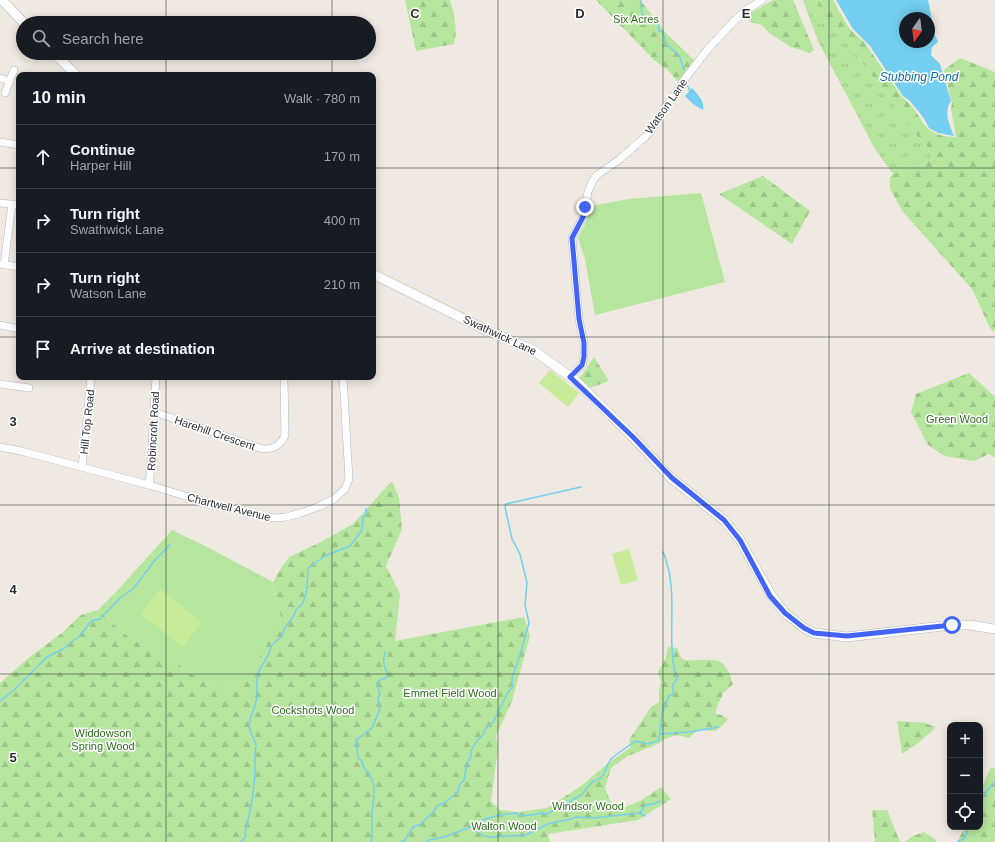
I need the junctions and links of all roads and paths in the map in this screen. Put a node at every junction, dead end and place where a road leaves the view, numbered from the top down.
1 (2, 0) edge
2 (762, 0) edge
3 (17, 16) edge
4 (61, 60) edge
5 (14, 70) dead end
6 (73, 72) edge
7 (0, 78) edge
8 (10, 81) junction
9 (5, 93) dead end
10 (0, 142) edge
11 (16, 145) edge
12 (0, 203) edge
13 (16, 205) edge
14 (2, 264) edge
15 (16, 266) edge
16 (376, 275) edge
17 (0, 325) edge
18 (16, 328) edge
19 (570, 377) junction
20 (91, 380) edge
21 (156, 380) edge
22 (284, 380) edge
23 (343, 380) edge
24 (0, 384) edge
25 (29, 388) dead end
26 (154, 412) junction
27 (0, 447) edge
28 (82, 467) junction
29 (149, 485) junction
30 (995, 629) edge

1 - 3 street
2 - 19 street, Watson Lane
4 - 6 street
5 - 8 street
7 - 8 street
8 - 9 street
10 - 11 street
12 - 13 street
13 - 14 street
14 - 15 street
16 - 19 street, Swathwick Lane
17 - 18 street
19 - 30 street, Swathwick Lane
20 - 28 street, Hill Top Road
21 - 26 street, Robincroft Road
22 - 26 street, Harehill Crescent
23 - 29 street, Chartwell Avenue
24 - 25 street
26 - 29 street, Robincroft Road
27 - 28 street, Chartwell Avenue
28 - 29 street, Chartwell Avenue

